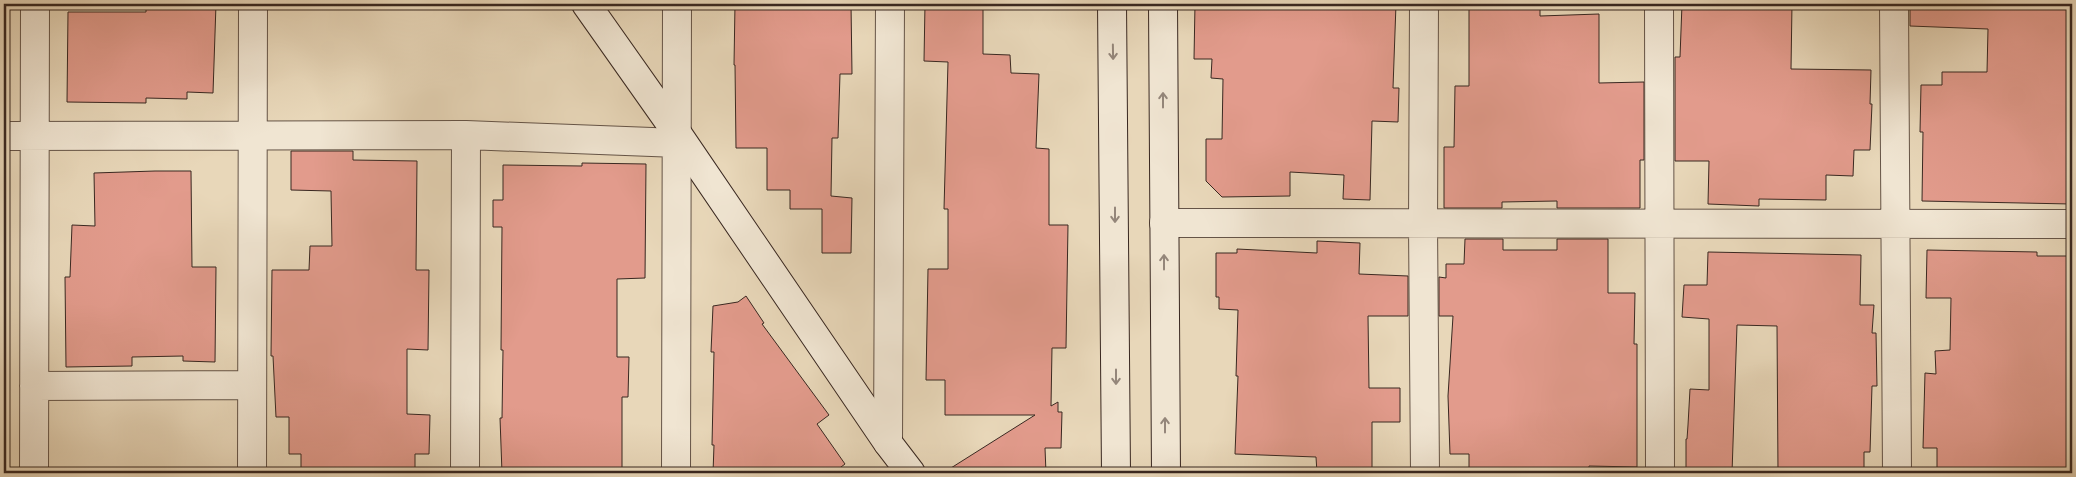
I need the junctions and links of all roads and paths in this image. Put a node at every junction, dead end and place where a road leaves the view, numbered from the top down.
1 (35, 4) edge
2 (253, 4) edge
3 (586, 4) edge
4 (676, 4) edge
5 (890, 4) edge
6 (1112, 4) edge
7 (1163, 4) edge
8 (1424, 4) edge
9 (1659, 4) edge
10 (1894, 4) edge
11 (254, 135) junction
12 (466, 135) junction
13 (4, 136) edge
14 (34, 136) junction
15 (677, 138) junction
16 (1164, 223) junction
17 (1660, 223) junction
18 (1895, 223) junction
19 (2072, 224) edge
20 (1422, 225) junction
21 (252, 385) junction
22 (34, 386) junction
23 (888, 443) junction
24 (34, 473) edge
25 (252, 473) edge
26 (465, 473) edge
27 (676, 473) edge
28 (911, 473) edge
29 (1116, 473) edge
30 (1166, 473) edge
31 (1424, 473) edge
32 (1660, 473) edge
33 (1897, 473) edge

1 - 14 street
2 - 11 street
3 - 15 street
4 - 15 street
5 - 23 street
6 -> 29 street
16 -> 7 street
8 - 20 street
9 - 17 street
10 - 18 street
11 - 12 street
11 - 14 street
11 - 21 street
12 - 15 street
12 - 26 street
13 - 14 street
14 - 22 street
15 - 23 street
15 - 27 street
16 - 20 street
30 -> 16 street
17 - 18 street
17 - 20 street
17 - 32 street
18 - 19 street
18 - 33 street
20 - 31 street
21 - 22 street
21 - 25 street
22 - 24 street
23 - 28 street

